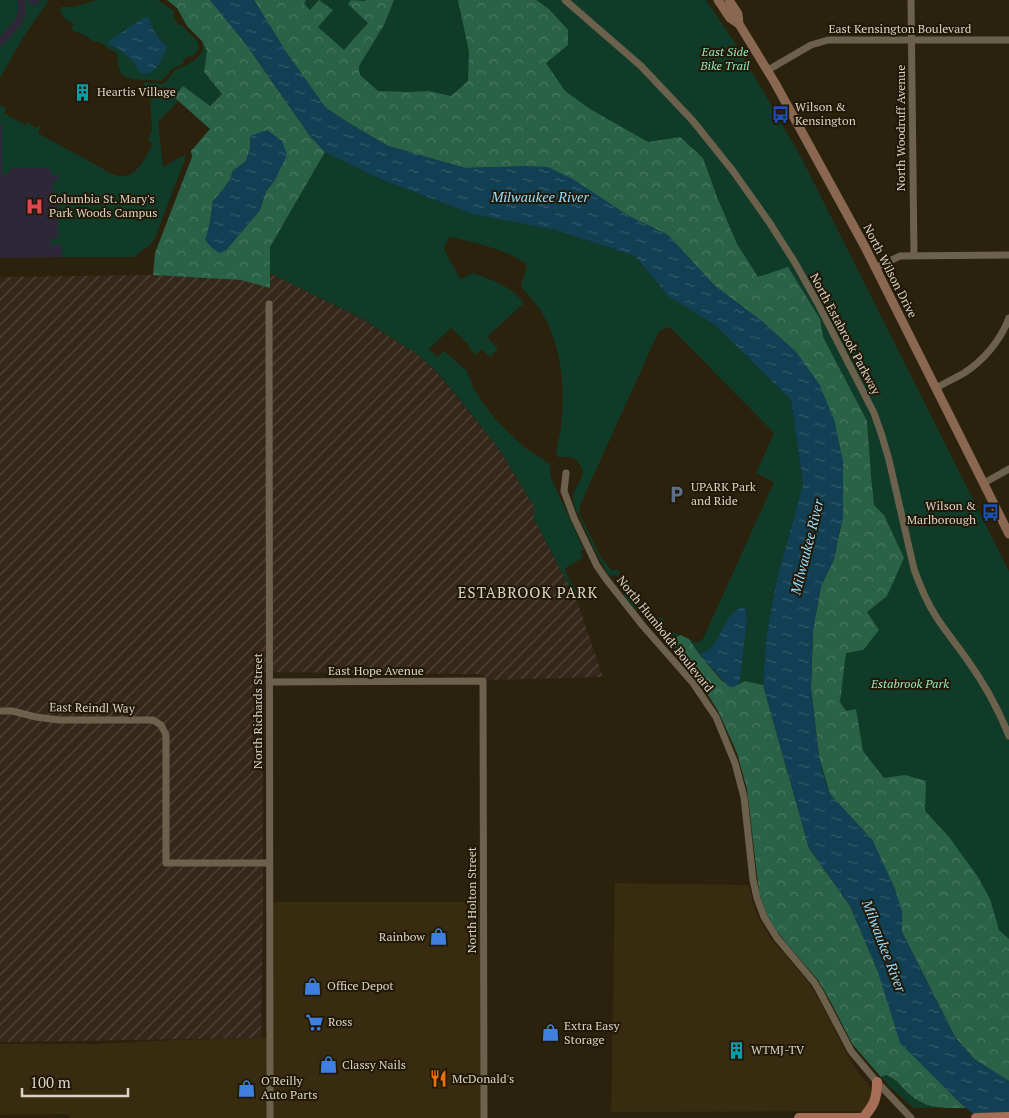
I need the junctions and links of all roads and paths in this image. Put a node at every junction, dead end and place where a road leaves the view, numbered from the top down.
1 (565, 0) edge
2 (718, 0) edge
3 (729, 0) edge
4 (911, 0) edge
5 (739, 24) junction
6 (912, 40) junction
7 (1009, 40) edge
8 (768, 70) junction
9 (1009, 255) edge
10 (914, 256) junction
11 (875, 268) junction
12 (269, 304) dead end
13 (1009, 318) edge
14 (936, 388) junction
15 (1009, 469) edge
16 (566, 474) dead end
17 (984, 483) junction
18 (1009, 534) edge
19 (483, 681) joint
20 (269, 682) junction
21 (0, 711) edge
22 (1009, 736) edge
23 (269, 864) junction
24 (877, 1082) junction
25 (1009, 1117) edge
26 (270, 1118) edge
27 (484, 1118) edge
28 (799, 1118) edge
29 (826, 1118) edge
30 (862, 1118) edge
31 (911, 1118) edge
32 (976, 1118) edge

1 - 22 street, North Estabrook Parkway
2 - 5 street, North Wilson Drive
3 - 5 street, North Wilson Drive
4 - 6 street, North Woodruff Avenue
5 - 8 street, North Wilson Drive
6 - 7 street, East Kensington Boulevard
6 - 8 street, East Kensington Boulevard
6 - 10 street, North Woodruff Avenue
8 - 11 street, North Wilson Drive
9 - 10 street
10 - 11 street
11 - 14 street, North Wilson Drive
12 - 20 street, North Richards Street
13 - 14 street
14 - 17 street, North Wilson Drive
15 - 17 street
16 - 24 street, North Humboldt Boulevard
17 - 18 street, North Wilson Drive
19 - 20 street, East Hope Avenue
19 - 27 street, North Holton Street
20 - 23 street, North Richards Street
21 - 23 street, East Reindl Way
23 - 26 street, North Richards Street
24 - 30 main road
24 - 31 street, North Humboldt Boulevard
25 - 32 main road
28 - 29 main road
29 - 30 main road

